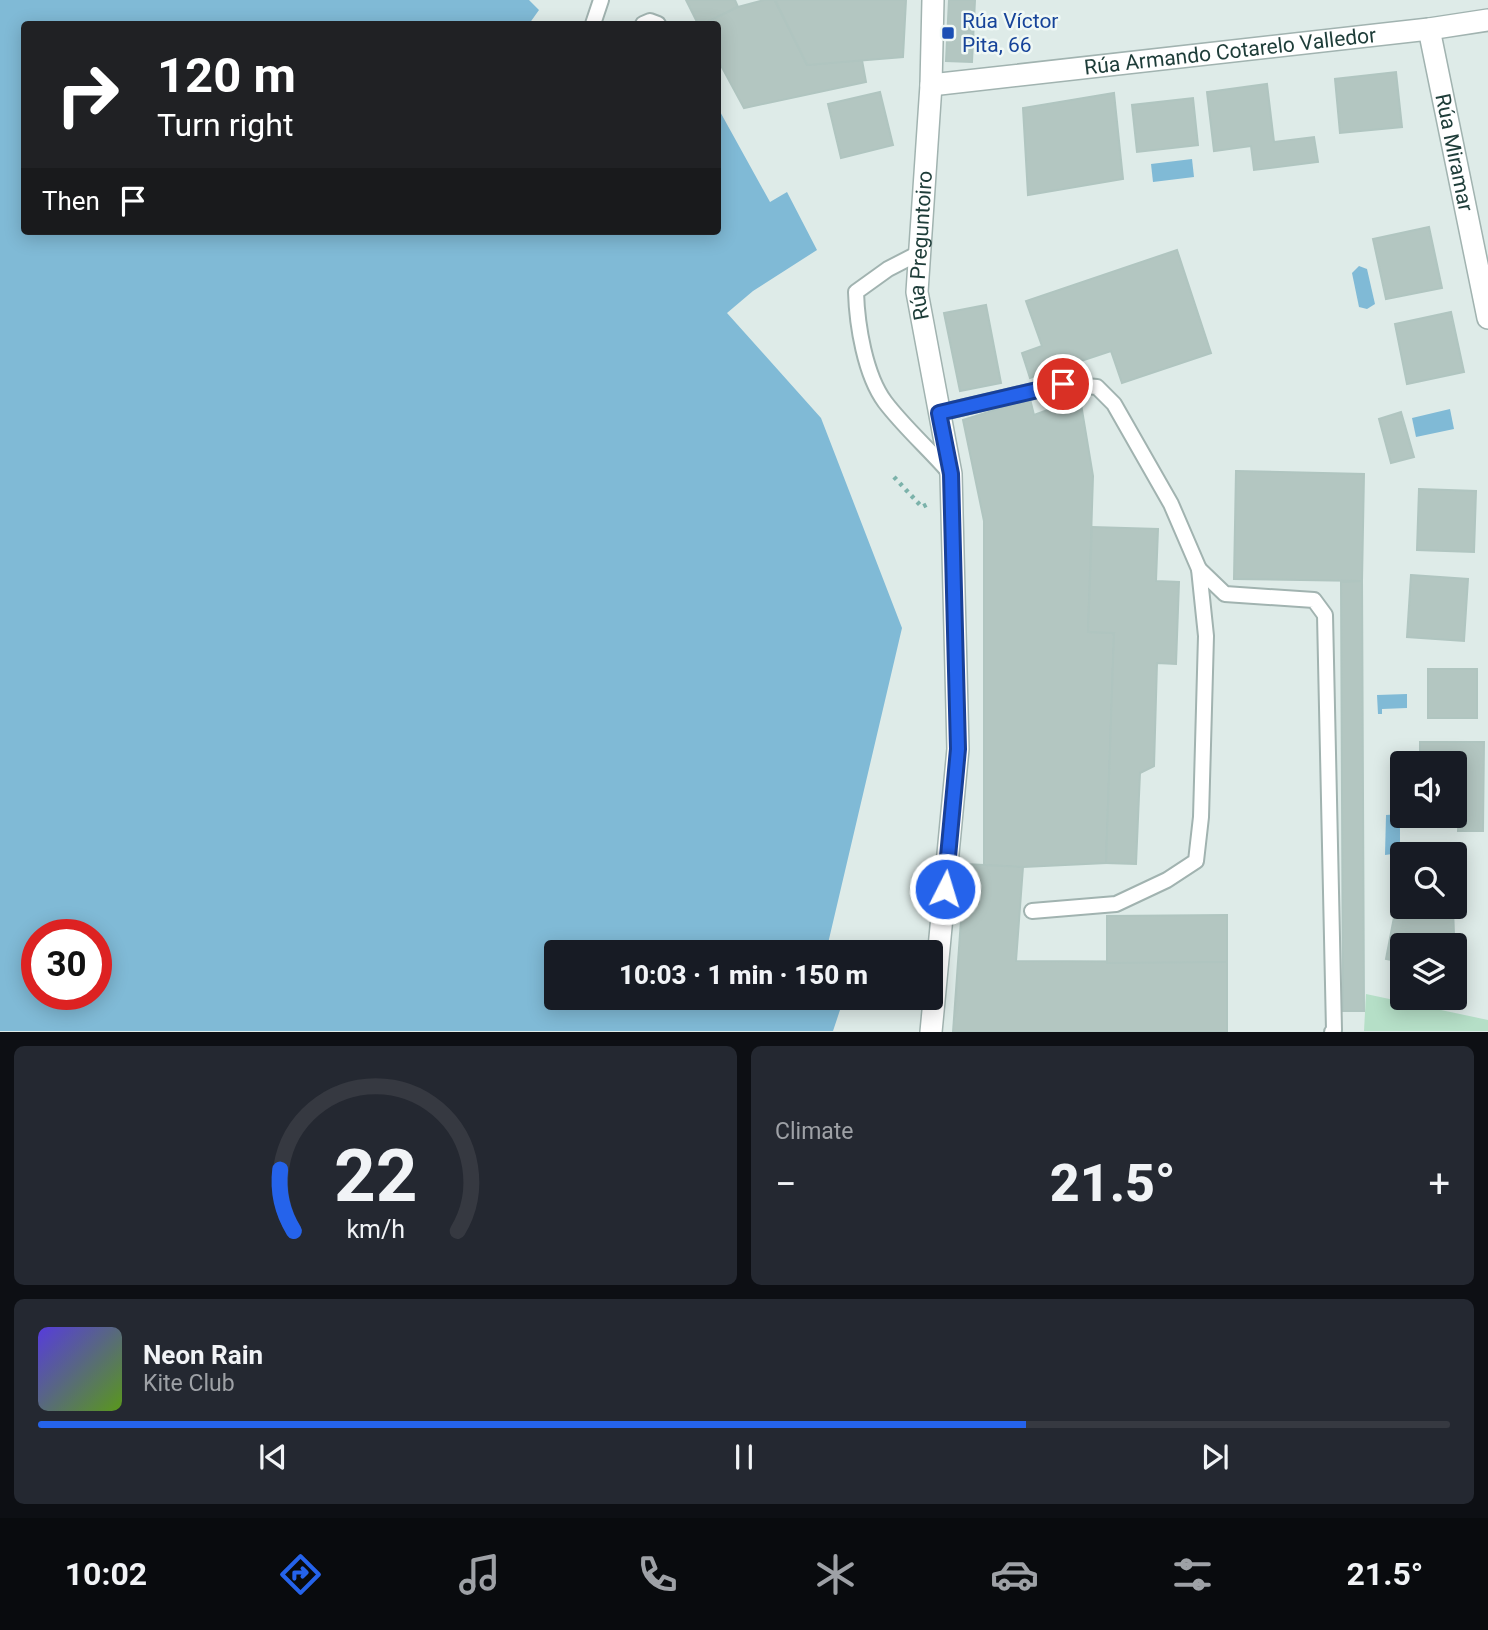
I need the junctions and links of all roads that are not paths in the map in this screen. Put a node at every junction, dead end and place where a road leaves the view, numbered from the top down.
1 (601, 0) edge
2 (933, 0) edge
3 (1488, 20) edge
4 (594, 21) edge
5 (1429, 29) junction
6 (931, 85) junction
7 (921, 252) junction
8 (1488, 318) edge
9 (939, 413) junction
10 (951, 484) junction
11 (1199, 569) junction
12 (1032, 911) dead end
13 (931, 1031) edge
14 (1332, 1031) edge

1 - 4 lane
2 - 6 street, Rúa Preguntoiro
3 - 5 street, Rúa Armando Cotarelo Valledor
5 - 6 street, Rúa Armando Cotarelo Valledor
5 - 8 street, Rúa Miramar
6 - 7 street, Rúa Preguntoiro
7 - 9 street, Rúa Preguntoiro
7 - 10 lane
9 - 10 street, Rúa Preguntoiro
9 - 11 lane
10 - 13 street, Rúa Preguntoiro
11 - 12 lane
11 - 14 lane

